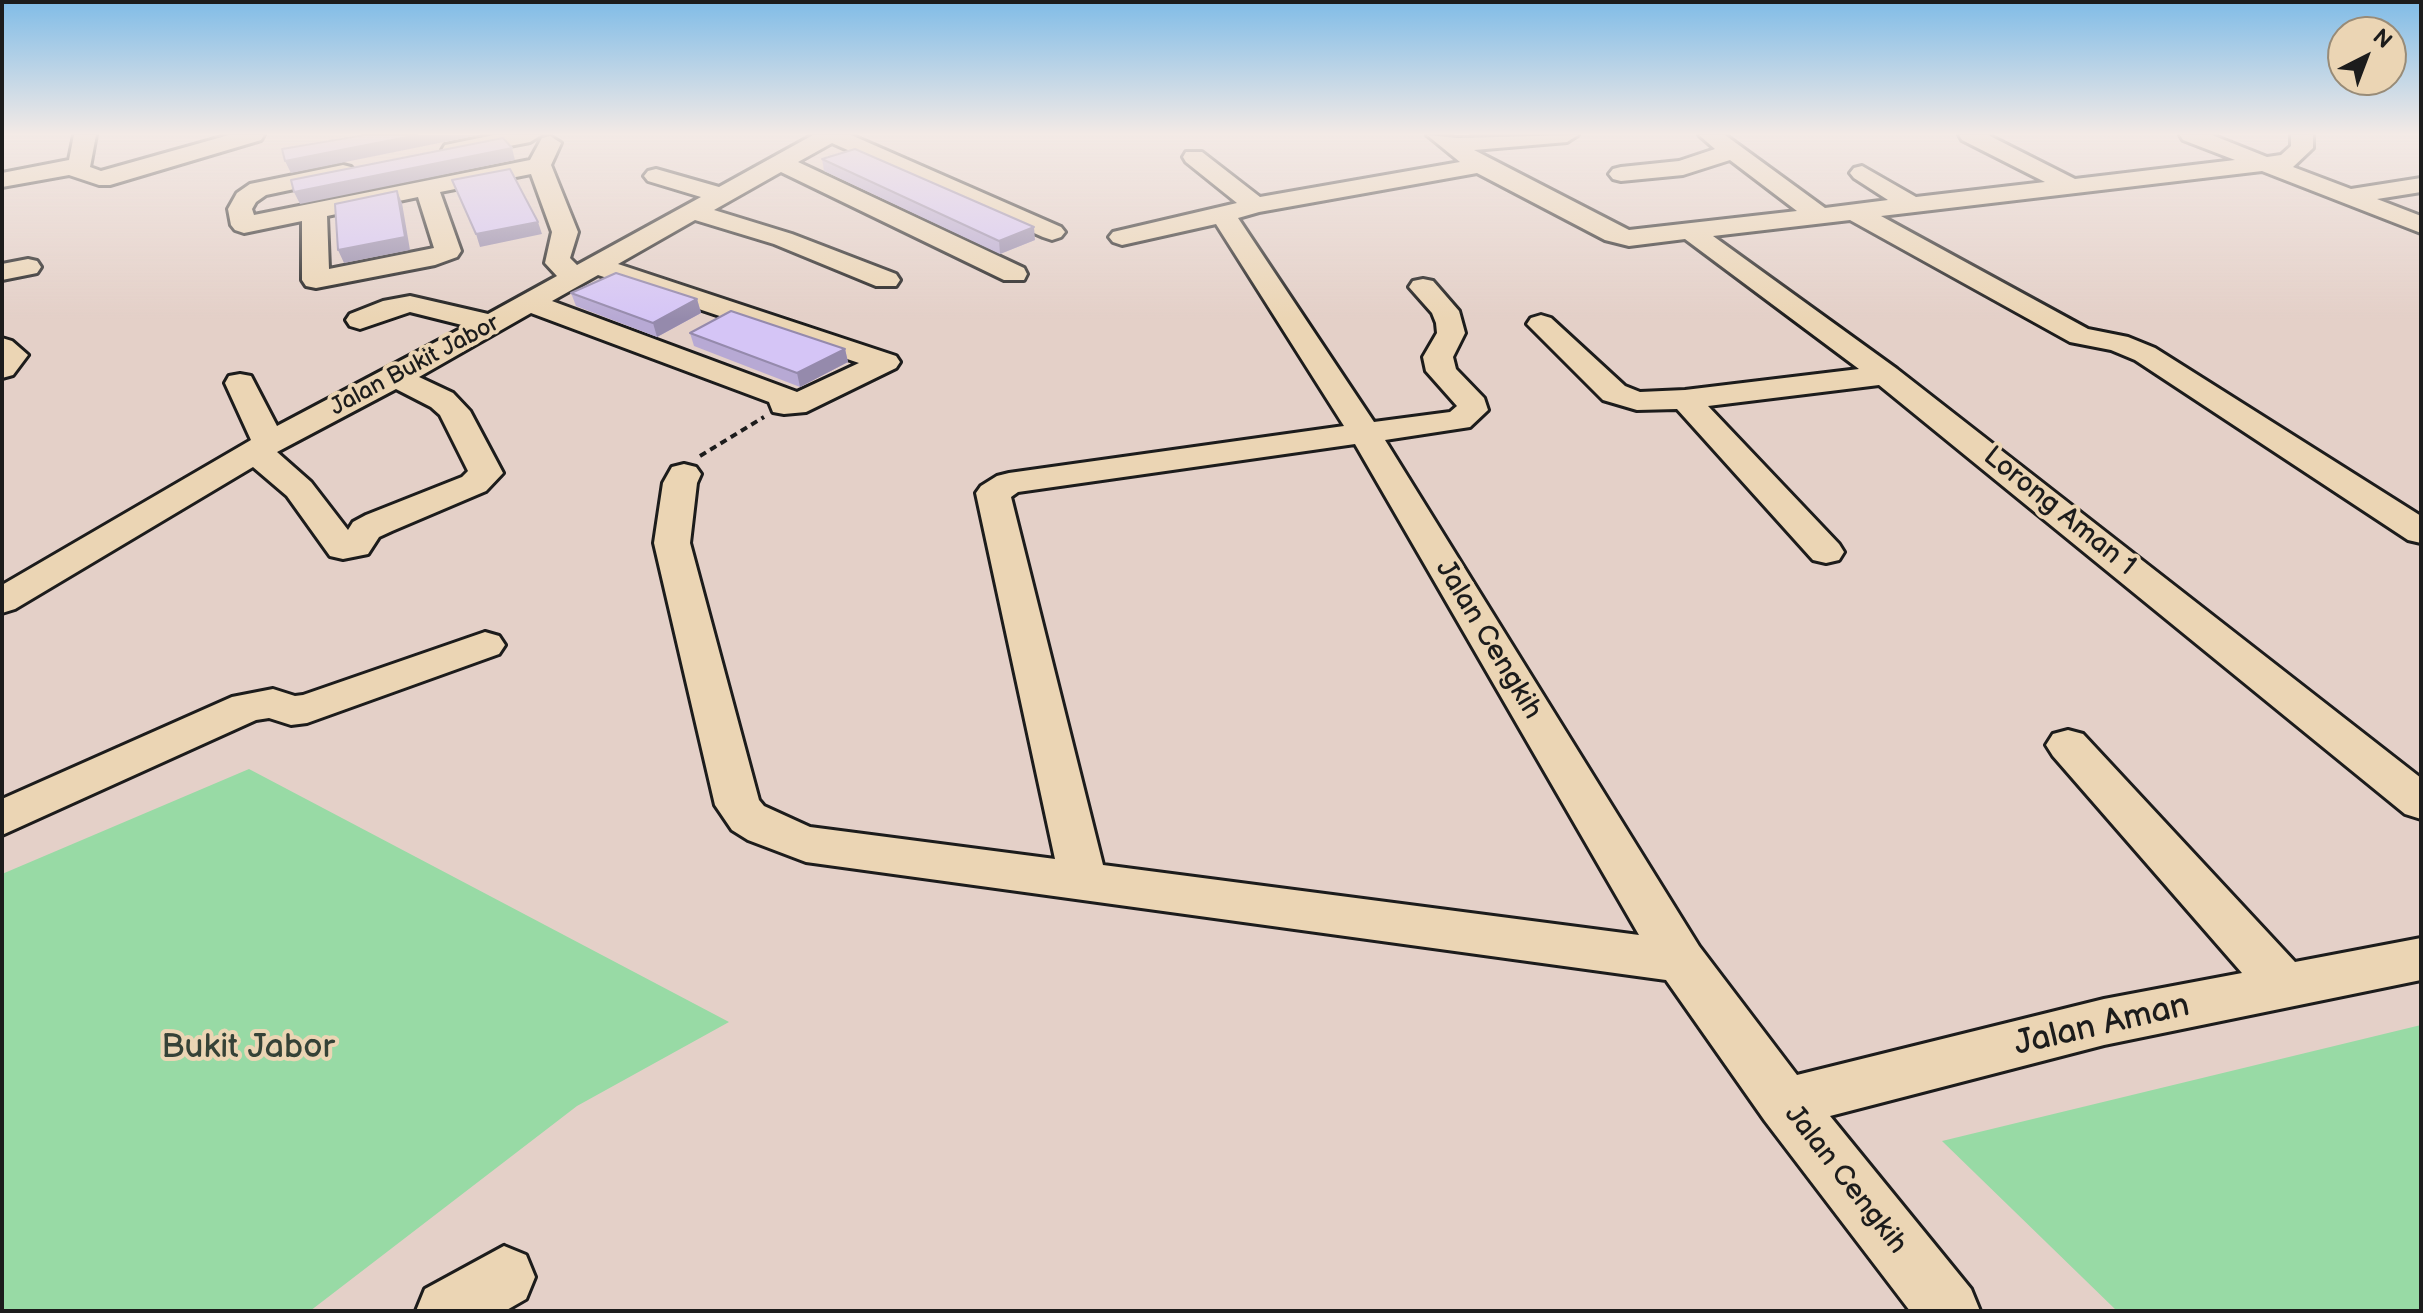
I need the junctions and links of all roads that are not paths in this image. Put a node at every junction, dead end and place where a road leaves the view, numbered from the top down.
1 (248, 196) edge
2 (386, 196) edge
3 (430, 196) edge
4 (551, 196) edge
5 (724, 196) edge
6 (851, 196) edge
7 (971, 196) edge
8 (1229, 196) edge
9 (1362, 196) edge
10 (1546, 196) edge
11 (1793, 196) edge
12 (1898, 196) edge
13 (1985, 196) edge
14 (2353, 196) edge
15 (1912, 205) junction
16 (1239, 210) junction
17 (314, 211) junction
18 (1853, 211) junction
19 (694, 212) junction
20 (1819, 215) junction
21 (2421, 225) edge
22 (1690, 231) junction
23 (1052, 232) dead end
24 (1122, 237) dead end
25 (586, 272) junction
26 (1014, 274) dead end
27 (886, 280) dead end
28 (1423, 287) dead end
29 (530, 303) junction
30 (733, 310) junction
31 (360, 320) dead end
32 (493, 324) junction
33 (1541, 324) dead end
34 (2, 347) edge
35 (658, 351) junction
36 (2, 369) edge
37 (1886, 375) junction
38 (396, 377) junction
39 (240, 383) dead end
40 (1685, 399) junction
41 (1364, 432) junction
42 (262, 447) junction
43 (684, 474) road end
44 (2421, 532) edge
45 (1826, 552) dead end
46 (2, 601) edge
47 (485, 645) dead end
48 (2068, 745) dead end
49 (2421, 802) edge
50 (2, 818) edge
51 (1083, 880) junction
52 (2421, 959) edge
53 (1681, 961) junction
54 (2285, 986) junction
55 (1785, 1103) junction
56 (504, 1277) dead end
57 (447, 1311) edge
58 (1949, 1311) edge

1 - 17 street
2 - 17 street
3 - 17 street
4 - 25 street
5 - 19 street, Jalan Bukit Jabor
6 - 26 street
7 - 23 street
8 - 16 street, Jalan Cengkih
9 - 16 street
10 - 22 street
11 - 20 street
12 - 15 street
13 - 15 street
14 - 21 street
15 - 18 street
16 - 24 street
16 - 41 street, Jalan Cengkih
18 - 20 street
18 - 44 street
19 - 25 street, Jalan Bukit Jabor
19 - 27 street
20 - 22 street
22 - 37 street, Lorong Aman 1
25 - 29 street, Jalan Bukit Jabor
25 - 30 street
28 - 41 street
29 - 32 street, Jalan Bukit Jabor
29 - 35 street
30 - 35 street
30 - 35 street
31 - 32 street
32 - 38 street, Jalan Bukit Jabor
33 - 40 street
34 - 36 street
37 - 40 street
37 - 49 street, Lorong Aman 1
38 - 42 street, Jalan Bukit Jabor
38 - 42 street
39 - 42 street
40 - 45 street
41 - 51 street
41 - 53 street, Jalan Cengkih
42 - 46 street, Jalan Bukit Jabor
43 - 51 street
47 - 50 street
48 - 54 street
51 - 53 street
52 - 54 street, Jalan Aman
53 - 55 street, Jalan Cengkih
54 - 55 street, Jalan Aman
55 - 58 street, Jalan Cengkih
56 - 57 street

